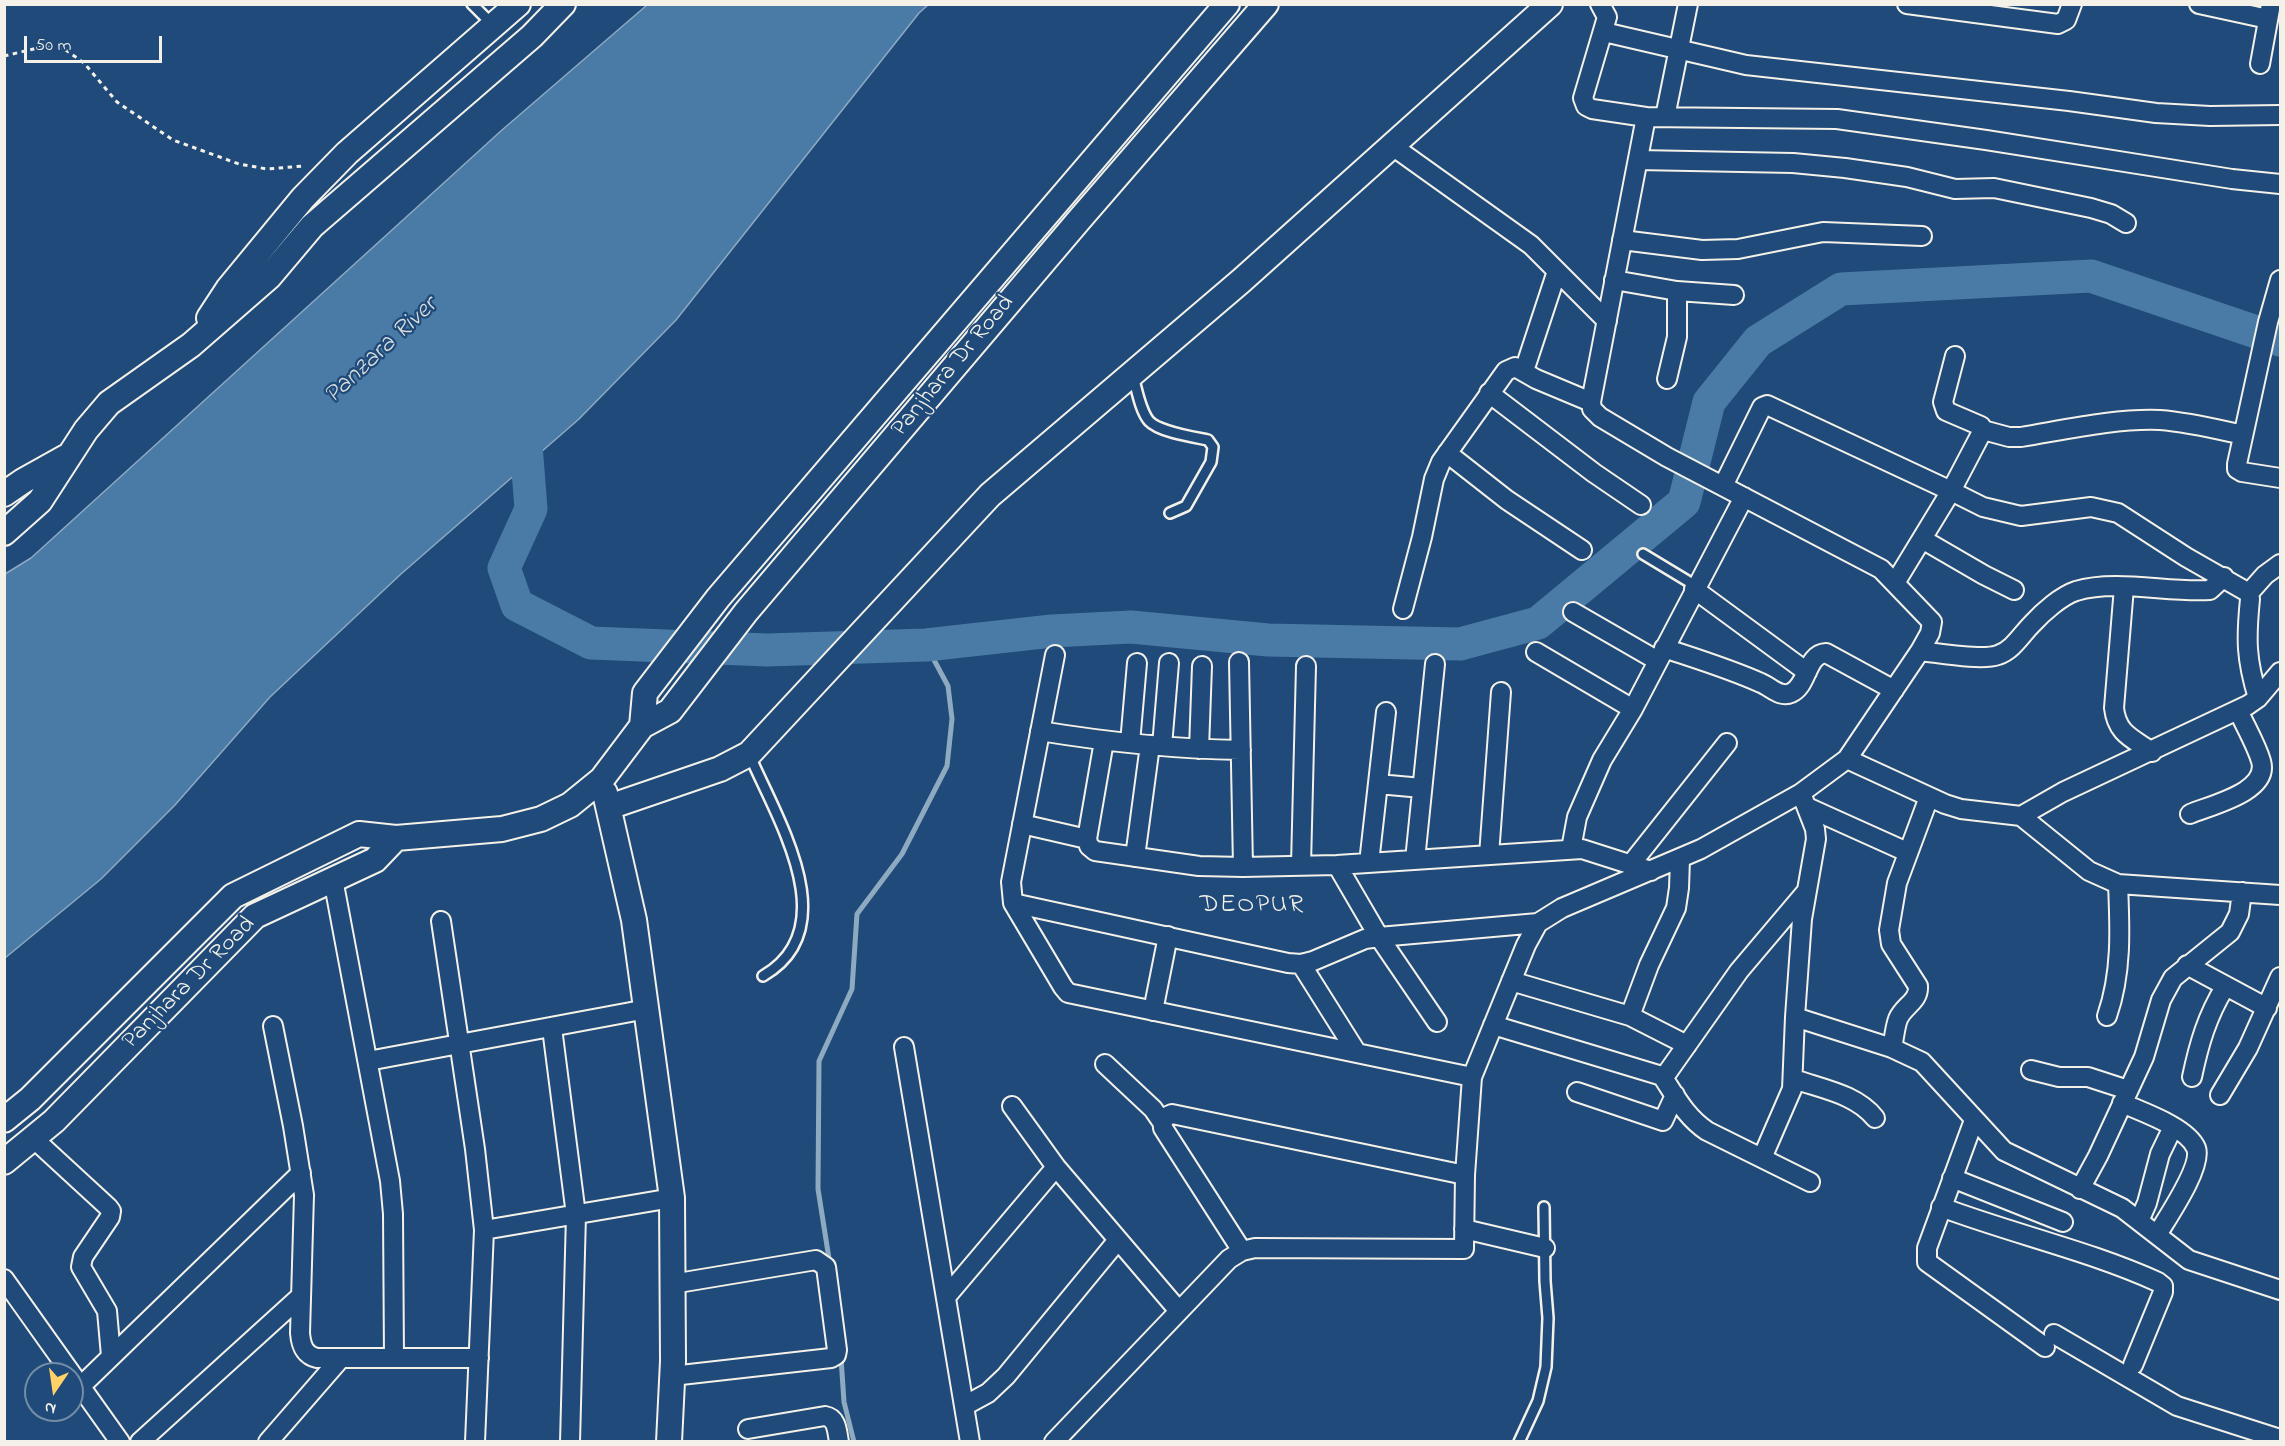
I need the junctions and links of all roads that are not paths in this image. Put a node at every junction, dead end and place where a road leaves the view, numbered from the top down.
1 (472, 4) edge
2 (518, 4) edge
3 (563, 4) edge
4 (1227, 4) edge
5 (1266, 4) edge
6 (1550, 4) edge
7 (1600, 4) edge
8 (1688, 4) edge
9 (1907, 4) edge
10 (2072, 4) edge
11 (2199, 4) edge
12 (1938, 6) edge
13 (2270, 12) edge
14 (493, 26) junction
15 (1604, 32) junction
16 (1678, 50) junction
17 (2260, 64) dead end
18 (2280, 115) edge
19 (1646, 117) junction
20 (1665, 117) junction
21 (1391, 145) junction
22 (1638, 160) junction
23 (2280, 184) edge
24 (2126, 223) dead end
25 (1922, 236) dead end
26 (1622, 240) junction
27 (1557, 272) junction
28 (1614, 280) junction
29 (2280, 280) edge
30 (1677, 291) junction
31 (1734, 295) dead end
32 (1607, 321) junction
33 (191, 345) junction
34 (1955, 356) dead end
35 (1524, 371) junction
36 (1132, 374) junction
37 (1666, 379) dead end
38 (1489, 393) junction
39 (1591, 402) junction
40 (1983, 430) junction
41 (2243, 435) junction
42 (1447, 453) junction
43 (71, 455) junction
44 (2280, 478) edge
45 (1723, 486) junction
46 (1951, 491) junction
47 (4, 494) edge
48 (1744, 497) junction
49 (1641, 505) dead end
50 (1170, 513) dead end
51 (4, 533) edge
52 (1922, 539) junction
53 (1582, 550) dead end
54 (1642, 554) dead end
55 (2280, 564) edge
56 (2224, 578) junction
57 (1894, 583) junction
58 (1695, 587) junction
59 (2124, 587) junction
60 (2014, 590) dead end
61 (2249, 593) junction
62 (1403, 609) dead end
63 (1573, 612) dead end
64 (1920, 651) junction
65 (1536, 652) dead end
66 (1661, 655) junction
67 (1055, 656) dead end
68 (1239, 662) dead end
69 (1137, 663) dead end
70 (1168, 663) dead end
71 (1435, 664) dead end
72 (1202, 666) dead end
73 (1306, 666) dead end
74 (1807, 672) junction
75 (2280, 672) edge
76 (1894, 690) junction
77 (1501, 692) dead end
78 (2258, 698) junction
79 (1633, 709) junction
80 (2238, 710) junction
81 (1386, 712) dead end
82 (642, 726) junction
83 (1040, 731) junction
84 (1104, 741) junction
85 (1130, 743) junction
86 (1727, 743) dead end
87 (1156, 746) junction
88 (1198, 749) junction
89 (1241, 750) junction
90 (2152, 752) junction
91 (749, 754) junction
92 (1847, 759) junction
93 (602, 779) junction
94 (1378, 784) junction
95 (1422, 788) junction
96 (1929, 797) junction
97 (1804, 800) junction
98 (609, 807) junction
99 (2190, 814) dead end
100 (2021, 816) junction
101 (1022, 824) junction
102 (396, 838) junction
103 (1087, 839) junction
104 (1571, 849) junction
105 (1907, 852) junction
106 (1489, 855) junction
107 (1135, 857) junction
108 (1680, 859) junction
109 (1415, 860) junction
110 (1369, 862) junction
111 (1631, 864) junction
112 (1301, 865) junction
113 (1338, 865) junction
114 (1243, 867) junction
115 (1651, 871) junction
116 (333, 879) junction
117 (2118, 884) junction
118 (1806, 891) junction
119 (2242, 892) junction
120 (2280, 895) edge
121 (1013, 903) junction
122 (441, 921) dead end
123 (1538, 923) junction
124 (1168, 936) junction
125 (1378, 937) junction
126 (1301, 964) junction
127 (2187, 965) junction
128 (763, 976) dead end
129 (2280, 977) edge
130 (1511, 981) junction
131 (2225, 987) junction
132 (2267, 1008) junction
133 (647, 1009) junction
134 (1153, 1011) junction
135 (1630, 1016) junction
136 (2107, 1016) dead end
137 (1795, 1017) junction
138 (1437, 1023) dead end
139 (1493, 1025) junction
140 (273, 1026) dead end
141 (552, 1028) junction
142 (460, 1045) junction
143 (1687, 1045) junction
144 (904, 1047) dead end
145 (1892, 1048) junction
146 (1357, 1053) junction
147 (368, 1061) junction
148 (1105, 1064) dead end
149 (2031, 1070) dead end
150 (1662, 1076) junction
151 (1472, 1077) junction
152 (2192, 1077) dead end
153 (1794, 1079) junction
154 (1577, 1092) dead end
155 (1675, 1095) junction
156 (2220, 1095) dead end
157 (2125, 1096) junction
158 (1012, 1106) dead end
159 (1875, 1118) dead end
160 (4, 1120) edge
161 (1974, 1120) junction
162 (1162, 1122) junction
163 (2173, 1127) junction
164 (33, 1138) junction
165 (1762, 1158) junction
166 (4, 1162) edge
167 (1056, 1167) junction
168 (301, 1173) junction
169 (1465, 1175) junction
170 (1952, 1178) junction
171 (1810, 1182) dead end
172 (2080, 1189) junction
173 (672, 1198) junction
174 (1544, 1207) dead end
175 (1941, 1207) junction
176 (576, 1215) junction
177 (2139, 1221) junction
178 (2063, 1222) dead end
179 (1464, 1229) junction
180 (484, 1230) junction
181 (2157, 1235) junction
182 (1118, 1240) junction
183 (1545, 1248) junction
184 (1242, 1251) junction
185 (4, 1279) edge
186 (672, 1284) junction
187 (2280, 1290) edge
188 (301, 1296) junction
189 (946, 1297) junction
190 (1179, 1311) junction
191 (111, 1356) junction
192 (341, 1358) junction
193 (394, 1358) junction
194 (479, 1358) junction
195 (64, 1362) edge
196 (2133, 1365) dead end
197 (672, 1376) junction
198 (84, 1383) edge
199 (84, 1390) edge
200 (964, 1406) junction
201 (748, 1429) dead end
202 (2280, 1439) edge
203 (120, 1442) edge
204 (140, 1442) edge
205 (268, 1442) edge
206 (475, 1442) edge
207 (570, 1442) edge
208 (669, 1442) edge
209 (839, 1442) edge
210 (970, 1442) edge
211 (1054, 1442) edge
212 (1519, 1442) edge

1 - 14 lane
2 - 14 street
3 - 33 street
4 - 82 street, Panjhara Dr Road
5 - 82 street, Panjhara Dr Road
6 - 21 street
7 - 15 street
8 - 16 street
9 - 12 street
10 - 12 street
11 - 13 street
13 - 17 street
14 - 33 street
15 - 16 street
15 - 19 street
16 - 18 street
16 - 20 street
19 - 20 street
19 - 22 street
20 - 23 street
21 - 27 street
21 - 36 street
22 - 24 street
22 - 26 street
25 - 26 street
26 - 28 street
27 - 32 street
27 - 35 street
28 - 30 street
28 - 32 street
29 - 41 street
30 - 31 street
30 - 37 street
32 - 39 street
33 - 43 street
34 - 40 street
35 - 38 street
35 - 39 street
36 - 50 lane
36 - 91 street
38 - 42 street
38 - 49 street
39 - 45 street
40 - 41 street
40 - 46 street
41 - 44 street
42 - 53 street
42 - 62 street
43 - 47 street
43 - 51 street
45 - 46 street
45 - 48 street
46 - 52 street
46 - 56 street
48 - 57 street
48 - 58 street
52 - 57 street
52 - 60 street
54 - 58 lane
55 - 61 street
56 - 59 street
56 - 61 street
57 - 64 street
58 - 66 street
58 - 74 street
59 - 64 street
59 - 90 street
61 - 78 street
63 - 66 street
64 - 76 street
65 - 79 street
66 - 74 street
66 - 79 street
67 - 83 street
68 - 89 street
69 - 85 street
70 - 87 street
71 - 95 street
72 - 88 street
73 - 112 street
74 - 76 street
75 - 78 street
76 - 92 street
77 - 106 street
78 - 80 street
79 - 104 street
80 - 90 street
80 - 99 street
81 - 94 street
82 - 93 street, Panjhara Dr Road
83 - 84 street
83 - 101 street
84 - 85 street
84 - 103 street
85 - 87 street
86 - 111 street
87 - 88 street
87 - 107 street
88 - 89 street
89 - 114 street
90 - 100 street
91 - 98 street
91 - 128 lane
92 - 96 street
92 - 97 street
93 - 98 street
93 - 102 street, Panjhara Dr Road
94 - 95 street
94 - 110 street
95 - 109 street
96 - 100 street
96 - 105 street
97 - 105 street
97 - 108 street
97 - 118 street
98 - 133 street
100 - 117 street
101 - 103 street
101 - 121 street
102 - 116 street, Panjhara Dr Road
102 - 160 street, Panjhara Dr Road
103 - 107 street
104 - 106 street
104 - 111 street
105 - 145 street
106 - 109 street
107 - 114 street
108 - 115 street
108 - 135 street
109 - 110 street
110 - 113 street
111 - 115 street
112 - 113 street
112 - 114 street
113 - 125 street
115 - 123 street
116 - 147 street
116 - 164 street, Panjhara Dr Road
117 - 119 street
117 - 136 street
118 - 137 street
118 - 143 street
119 - 120 street
119 - 127 street
121 - 124 street
121 - 134 street
122 - 142 street
123 - 125 street
123 - 130 street
124 - 126 street
124 - 134 street
125 - 126 street
125 - 138 street
126 - 146 street
127 - 131 street
127 - 157 street
129 - 132 street
130 - 135 street
130 - 139 street
131 - 132 street
131 - 152 street
132 - 156 street
133 - 141 street
133 - 173 street
134 - 146 street
135 - 143 street
137 - 145 street
137 - 153 street
139 - 150 street
139 - 151 street
140 - 168 street
141 - 142 street
141 - 176 street
142 - 147 street
142 - 180 street
143 - 150 street
144 - 189 street
145 - 161 street
146 - 151 street
147 - 193 street
148 - 162 street
149 - 157 street
150 - 155 street
151 - 169 street
153 - 159 street
153 - 165 street
154 - 155 street
155 - 165 street
157 - 163 street
157 - 172 street
158 - 167 street
161 - 170 street
161 - 172 street
162 - 169 street
162 - 184 street
163 - 177 street
163 - 181 street
164 - 166 street, Panjhara Dr Road
164 - 191 street
165 - 171 street
167 - 182 street
167 - 189 street
168 - 188 street
168 - 191 street
169 - 179 street
170 - 175 street
170 - 178 street
172 - 177 street
173 - 176 street
173 - 186 street
174 - 183 lane
175 - 196 street
175 - 202 street
176 - 180 street
176 - 207 street
177 - 181 street
179 - 183 street
179 - 184 street
180 - 194 street
181 - 187 street
182 - 190 street
182 - 200 street
183 - 212 lane
184 - 190 street
185 - 195 street
186 - 197 street
186 - 197 street
188 - 192 street
188 - 204 street
189 - 200 street
190 - 211 street
191 - 198 street
192 - 193 street
192 - 205 street
193 - 194 street
194 - 206 street
197 - 208 street
199 - 203 street
200 - 210 street
201 - 209 street

